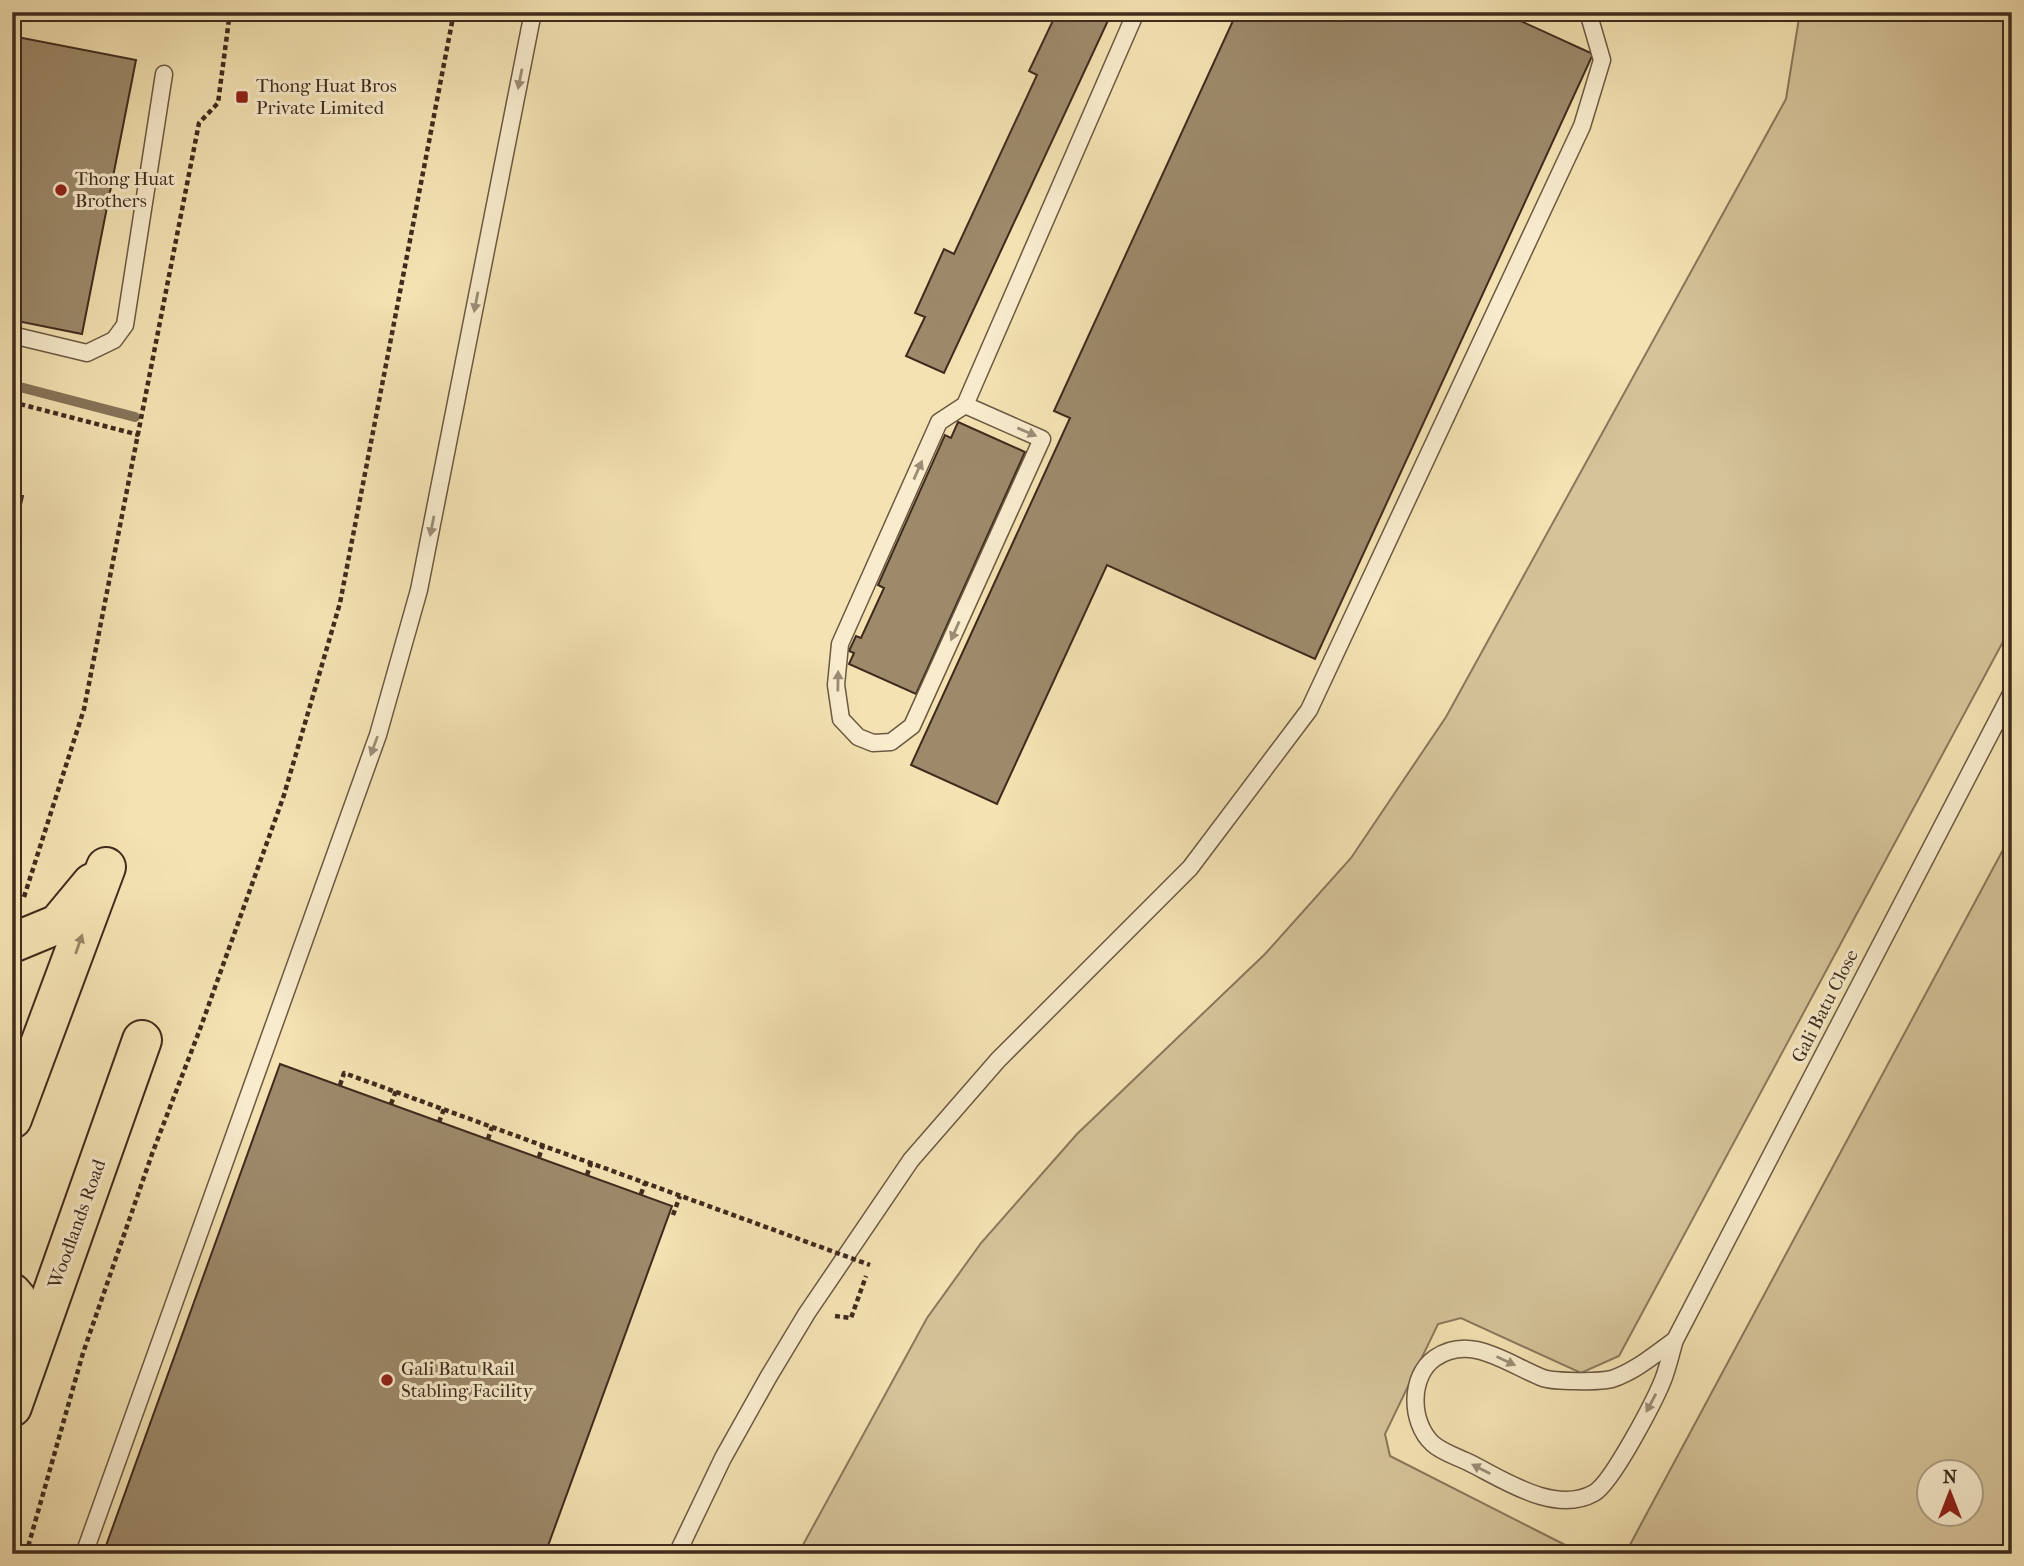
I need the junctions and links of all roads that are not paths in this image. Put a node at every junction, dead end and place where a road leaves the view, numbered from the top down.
1 (533, 12) edge
2 (1136, 12) edge
3 (1588, 12) edge
4 (164, 74) dead end
5 (12, 335) edge
6 (965, 405) junction
7 (2012, 692) edge
8 (12, 943) edge
9 (142, 1040) dead end
10 (12, 1119) edge
11 (12, 1293) edge
12 (1675, 1339) junction
13 (29, 1359) junction
14 (12, 1407) edge
15 (84, 1554) edge
16 (677, 1554) edge

1 -> 15 lane
2 - 6 lane
3 - 16 lane
4 - 5 lane
6 -> 6 lane
7 - 12 lane, Gali Batu Close
10 -> 8 main road
9 - 13 main road, Woodlands Road
11 - 13 main road
12 -> 12 lane, Gali Batu Close
13 - 14 main road, Woodlands Road

